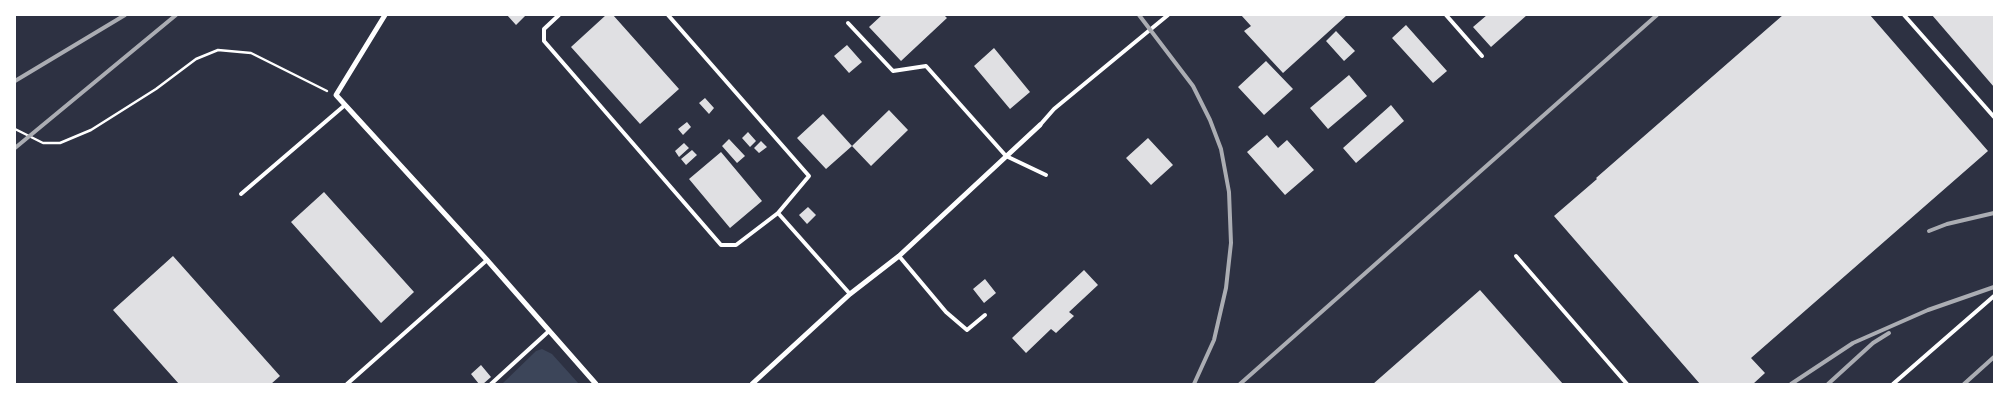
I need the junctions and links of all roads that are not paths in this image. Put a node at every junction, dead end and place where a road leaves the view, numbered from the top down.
1 (385, 15) edge
2 (559, 15) edge
3 (668, 15) edge
4 (1168, 15) edge
5 (1446, 15) edge
6 (1904, 15) edge
7 (848, 23) dead end
8 (1482, 56) dead end
9 (345, 105) junction
10 (1994, 117) edge
11 (1040, 125) joint
12 (1006, 156) junction
13 (1046, 175) dead end
14 (241, 194) dead end
15 (778, 213) junction
16 (900, 256) junction
17 (1516, 256) dead end
18 (486, 260) junction
19 (850, 294) junction
20 (1994, 296) edge
21 (985, 315) dead end
22 (549, 331) junction
23 (347, 384) edge
24 (491, 384) edge
25 (596, 384) edge
26 (752, 384) edge
27 (1627, 384) edge
28 (1893, 384) edge

1 - 9 street
2 - 15 lane
3 - 15 lane
4 - 11 lane
5 - 8 lane
6 - 10 lane
7 - 12 lane
9 - 14 lane
9 - 18 street
11 - 12 street
12 - 13 lane
12 - 16 street
15 - 19 lane
16 - 19 street
16 - 21 lane
17 - 27 lane
18 - 22 street
18 - 23 lane
19 - 26 street
20 - 28 lane
22 - 24 lane
22 - 25 street

